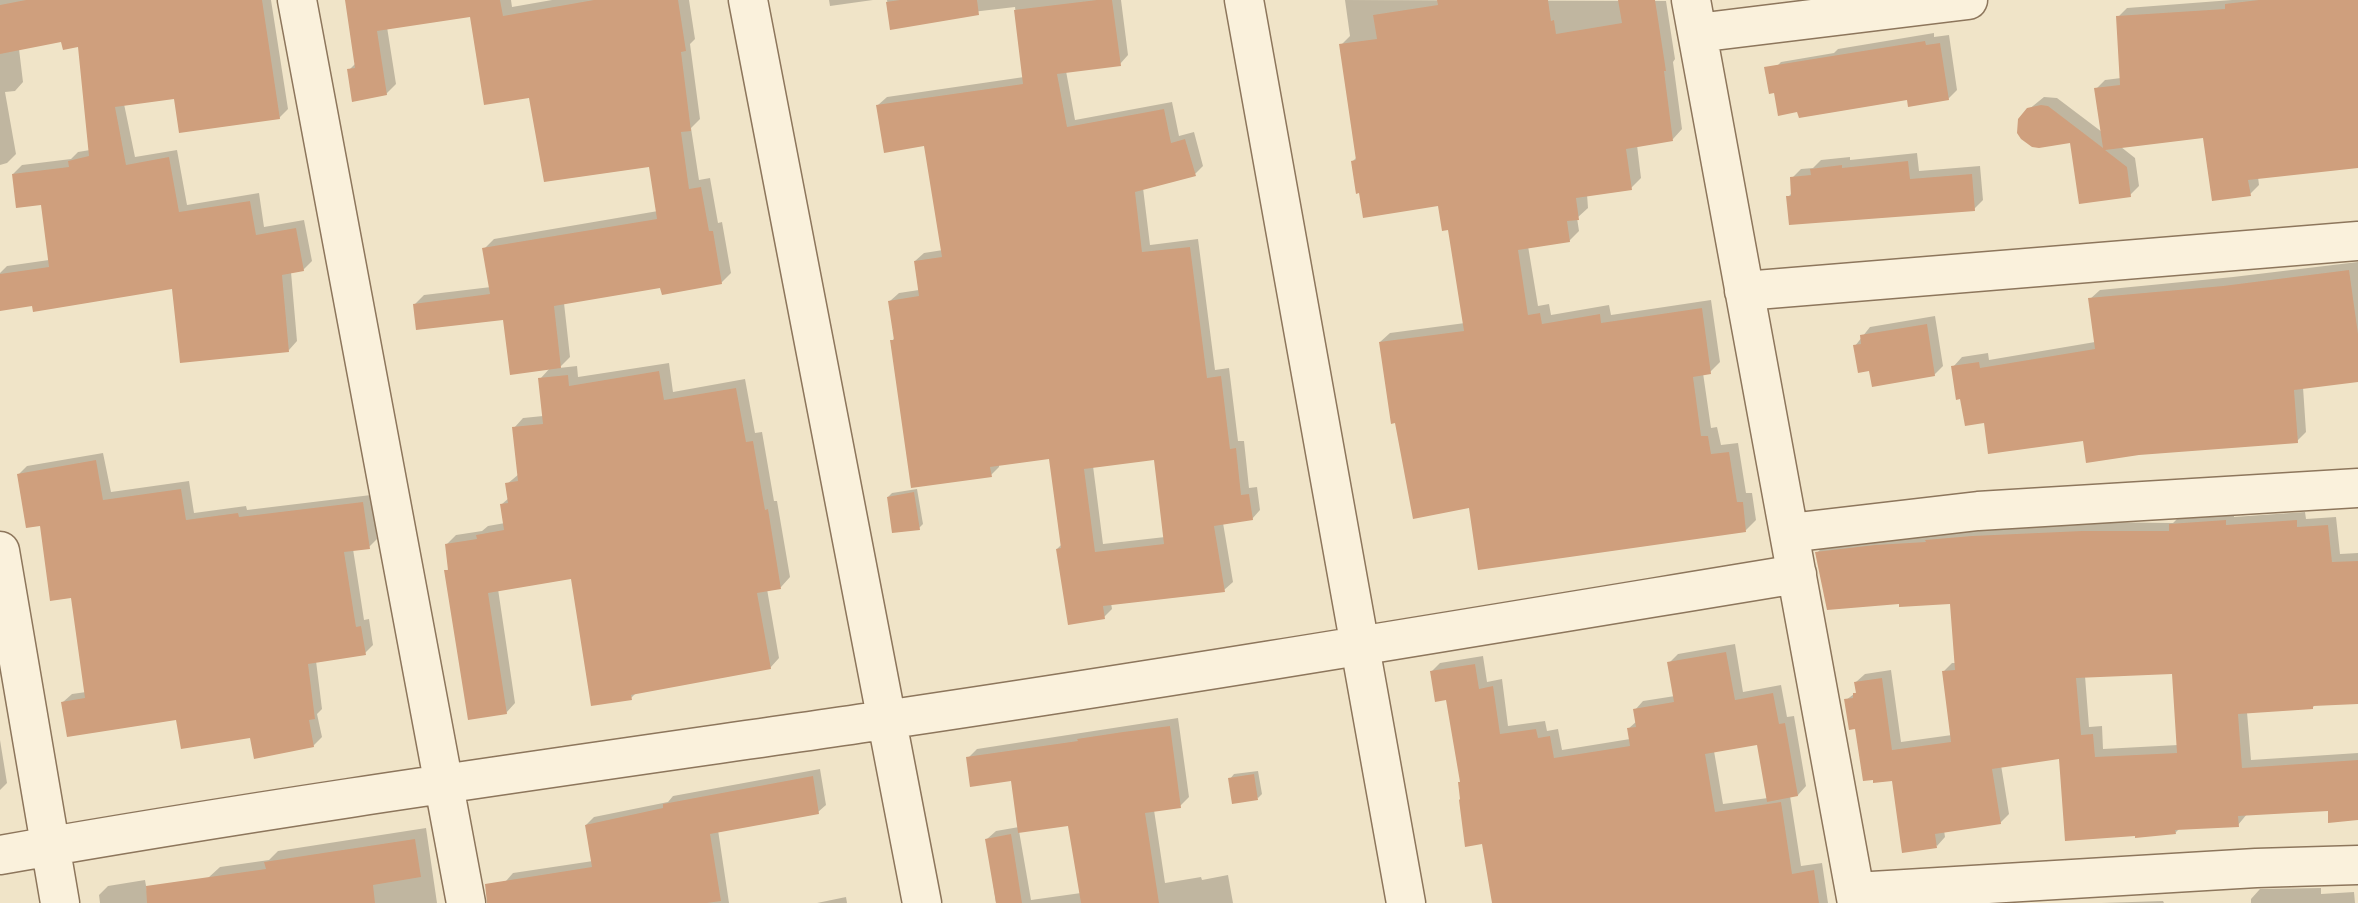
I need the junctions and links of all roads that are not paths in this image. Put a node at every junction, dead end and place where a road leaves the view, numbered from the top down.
1 (297, 0) edge
2 (748, 0) edge
3 (1244, 0) edge
4 (1968, 0) edge
5 (1694, 17) edge
6 (2358, 241) edge
7 (1744, 291) junction
8 (2358, 488) edge
9 (1789, 533) junction
10 (0, 551) edge
11 (1797, 574) junction
12 (1361, 646) junction
13 (888, 720) junction
14 (444, 783) junction
15 (50, 846) junction
16 (0, 855) edge
17 (2358, 865) edge
18 (1856, 898) edge
19 (60, 903) edge
20 (466, 903) edge
21 (922, 903) edge
22 (1406, 903) edge

1 - 14 street
2 - 13 street
3 - 12 street
4 - 5 street
5 - 7 street
6 - 7 street
7 - 9 street
8 - 9 street
9 - 11 street
10 - 15 street
11 - 12 street
11 - 18 street
12 - 13 street
12 - 22 street
13 - 14 street
13 - 21 street
14 - 15 street
14 - 20 street
15 - 16 street
15 - 19 street
17 - 18 street

